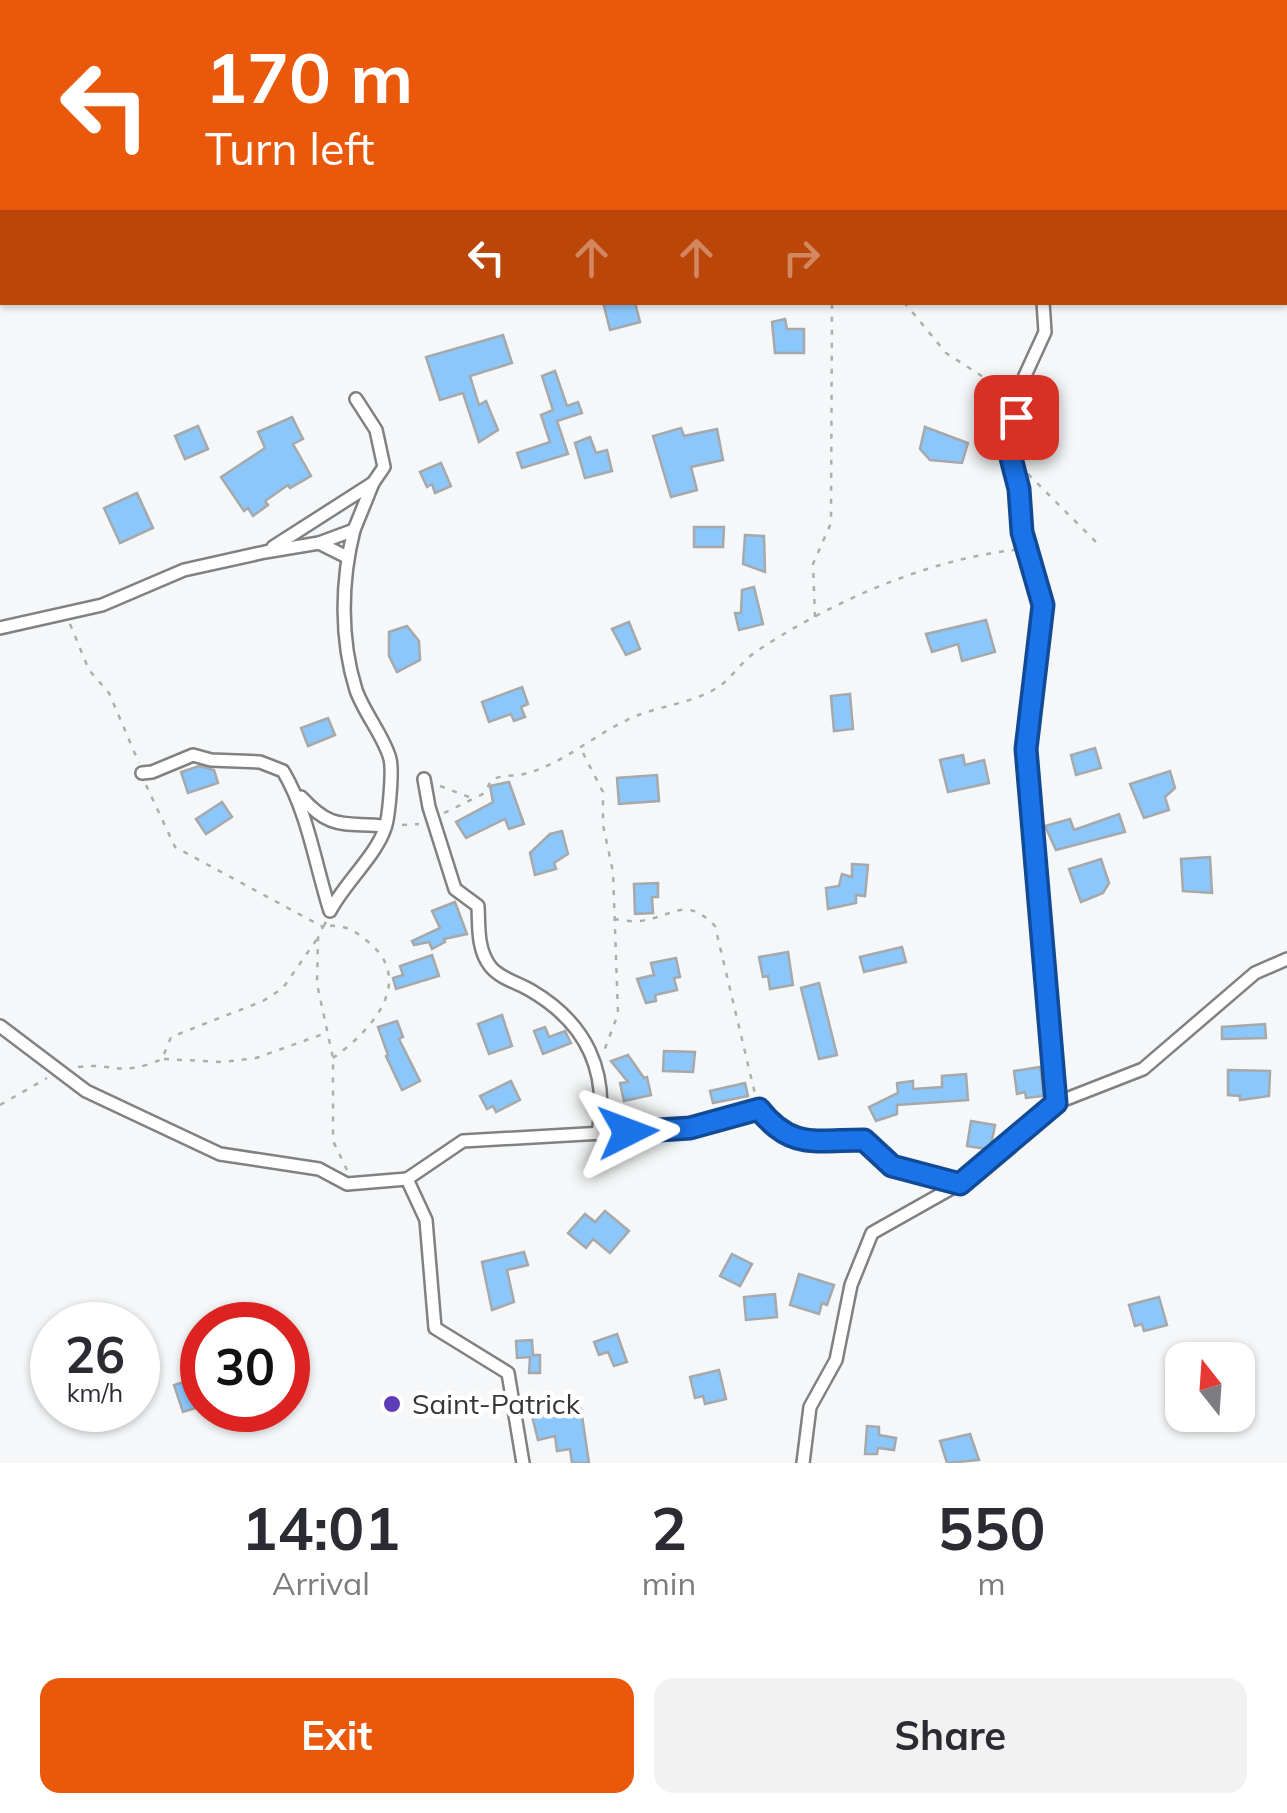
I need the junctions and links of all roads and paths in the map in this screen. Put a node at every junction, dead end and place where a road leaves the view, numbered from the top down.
1 (832, 305) edge
2 (1044, 305) edge
3 (356, 398) dead end
4 (373, 483) junction
5 (354, 530) junction
6 (319, 543) junction
7 (1026, 548) junction
8 (265, 552) junction
9 (347, 557) junction
10 (67, 612) junction
11 (815, 618) junction
12 (0, 628) edge
13 (581, 750) junction
14 (142, 773) junction
15 (424, 779) dead end
16 (295, 790) junction
17 (434, 819) junction
18 (385, 826) junction
19 (614, 919) junction
20 (323, 927) junction
21 (318, 938) junction
22 (1287, 959) edge
23 (0, 1026) edge
24 (326, 1033) junction
25 (162, 1058) junction
26 (333, 1058) junction
27 (598, 1066) junction
28 (60, 1071) junction
29 (1056, 1103) junction
30 (0, 1106) edge
31 (759, 1109) junction
32 (598, 1134) junction
33 (407, 1178) junction
34 (346, 1184) junction
35 (960, 1184) junction
36 (523, 1463) edge
37 (803, 1463) edge

1 - 11 path
2 - 7 street
3 - 4 street
4 - 5 street
4 - 8 street
5 - 6 street
5 - 9 street
6 - 8 street
6 - 9 street
7 - 11 path
7 - 29 street
8 - 10 street
9 - 18 street
10 - 12 street
10 - 14 path
11 - 13 path
13 - 17 path
13 - 19 path
14 - 16 street
14 - 20 path
15 - 17 street
16 - 18 street
16 - 18 street
17 - 18 path
17 - 27 street
19 - 27 path
19 - 31 path
20 - 21 path
20 - 26 path
21 - 24 path
21 - 25 path
22 - 29 street
23 - 28 street
24 - 25 path
24 - 26 path
25 - 28 path
26 - 34 path
27 - 32 street
28 - 30 path
28 - 34 street
29 - 35 street
31 - 32 street
31 - 35 street
32 - 33 street
33 - 34 street
33 - 36 street
35 - 37 street

